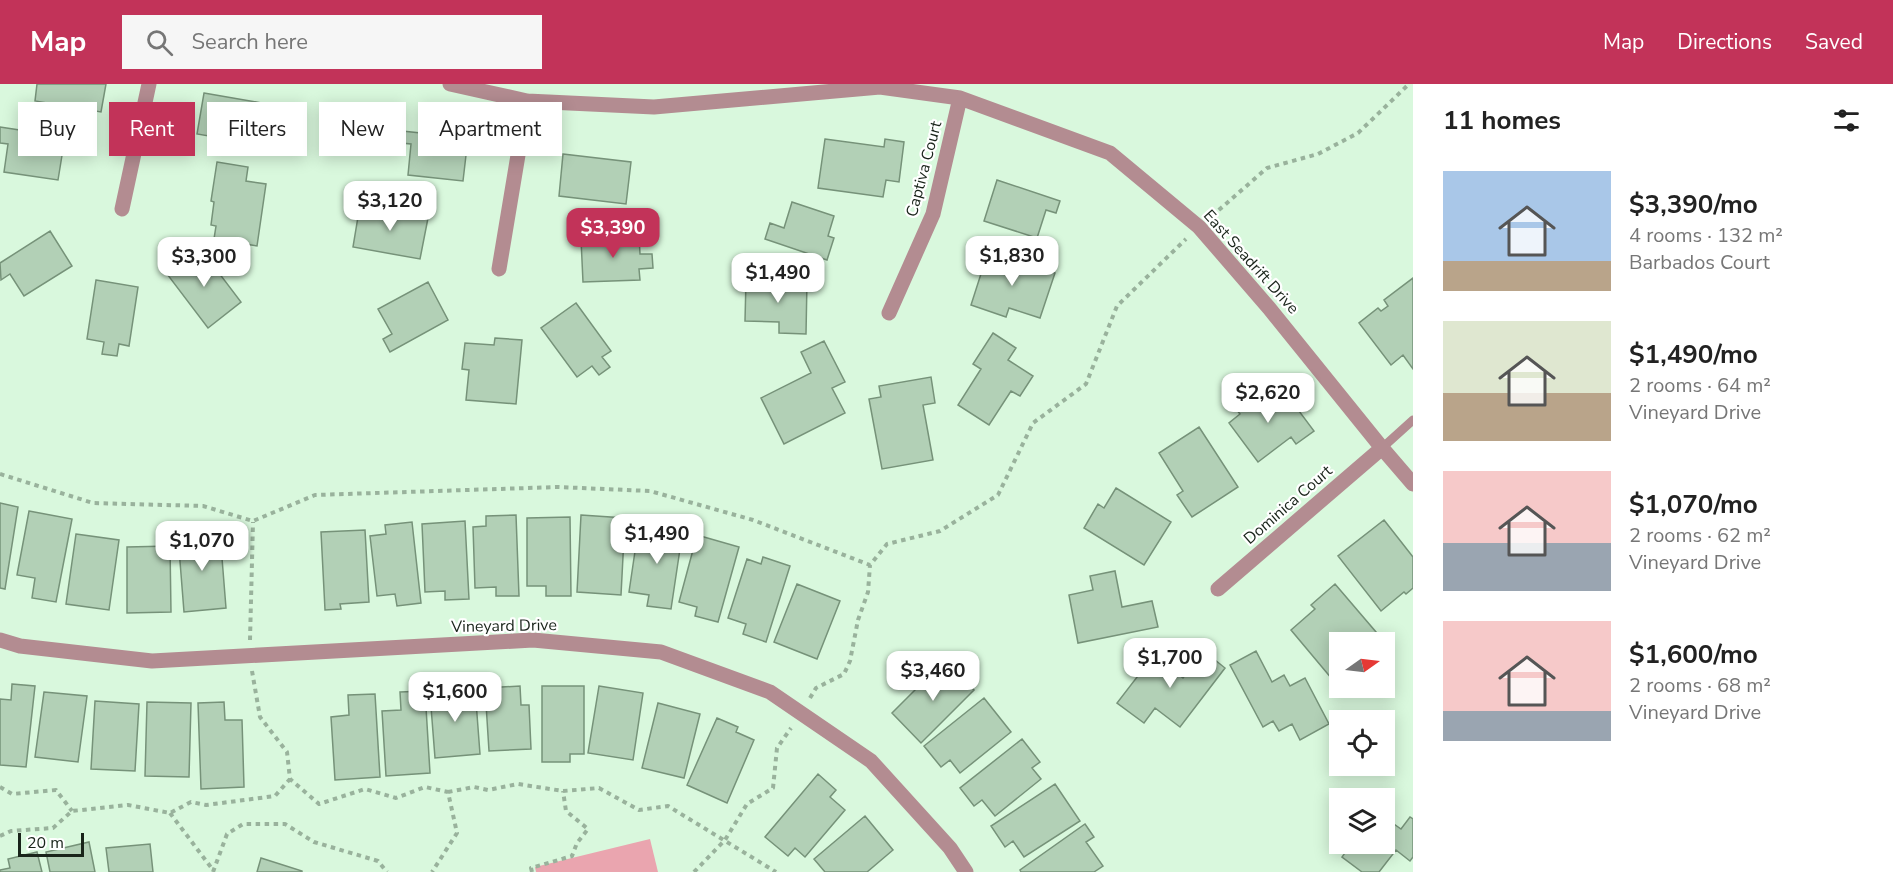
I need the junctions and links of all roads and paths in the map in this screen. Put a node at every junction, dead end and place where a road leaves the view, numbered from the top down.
1 (149, 84) edge
2 (450, 84) edge
3 (735, 84) edge
4 (1409, 84) edge
5 (960, 98) junction
6 (527, 100) junction
7 (735, 100) junction
8 (122, 209) dead end
9 (1199, 227) junction
10 (499, 269) dead end
11 (889, 313) dead end
12 (1413, 420) edge
13 (1382, 448) junction
14 (0, 474) edge
15 (1413, 484) edge
16 (253, 521) junction
17 (870, 564) junction
18 (1218, 589) dead end
19 (0, 640) edge
20 (250, 656) junction
21 (801, 713) junction
22 (290, 779) junction
23 (0, 787) edge
24 (563, 791) junction
25 (448, 792) junction
26 (72, 811) junction
27 (170, 813) junction
28 (0, 836) edge
29 (724, 840) junction
30 (213, 871) edge
31 (387, 872) edge
32 (432, 872) edge
33 (532, 872) edge
34 (694, 872) edge
35 (776, 872) edge
36 (966, 872) edge

1 - 8 street
2 - 6 street, East Seadrift Drive
3 - 7 street
4 - 9 path
5 - 7 street, East Seadrift Drive
5 - 9 street, East Seadrift Drive
5 - 11 street, Captiva Court
6 - 7 street, East Seadrift Drive
6 - 10 street
9 - 13 street, East Seadrift Drive
9 - 17 path
12 - 13 lane
13 - 15 street, East Seadrift Drive
13 - 18 street, Dominica Court
14 - 16 path
16 - 17 path
16 - 20 path
17 - 21 path
19 - 20 street, Vineyard Drive
20 - 21 street, Vineyard Drive
20 - 22 path
21 - 29 path
21 - 36 street, Vineyard Drive
22 - 25 path
22 - 27 path
23 - 26 path
24 - 25 path
24 - 29 path
24 - 33 path
25 - 32 path
26 - 27 path
26 - 28 path
27 - 30 path
29 - 34 path
29 - 35 path
30 - 31 path

